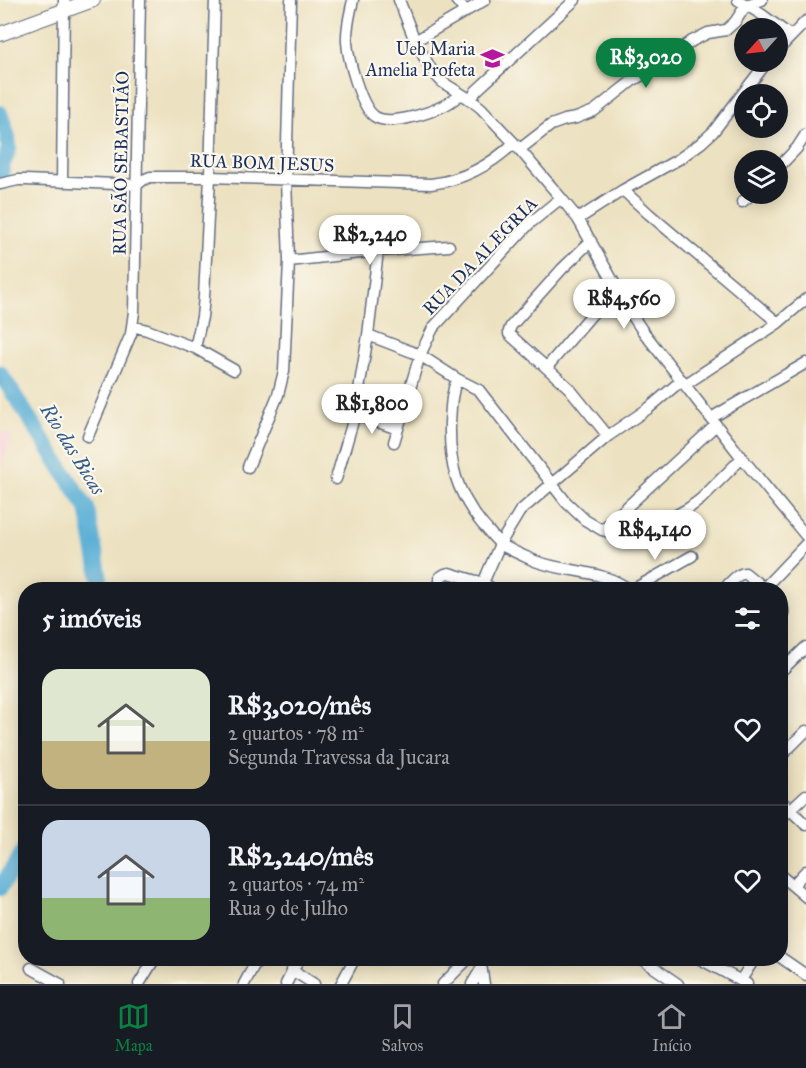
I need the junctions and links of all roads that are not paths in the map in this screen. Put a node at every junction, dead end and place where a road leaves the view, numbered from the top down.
1 (93, 0) edge
2 (140, 0) edge
3 (215, 0) edge
4 (291, 0) edge
5 (353, 0) edge
6 (399, 0) edge
7 (456, 0) edge
8 (485, 0) edge
9 (575, 0) edge
10 (762, 0) edge
11 (742, 2) edge
12 (64, 5) edge
13 (466, 12) junction
14 (806, 21) edge
15 (0, 34) edge
16 (791, 36) junction
17 (788, 39) edge
18 (415, 40) junction
19 (759, 72) edge
20 (466, 97) junction
21 (806, 134) edge
22 (517, 146) junction
23 (788, 157) edge
24 (210, 177) junction
25 (286, 180) junction
26 (62, 182) junction
27 (5, 183) edge
28 (137, 185) junction
29 (623, 190) junction
30 (561, 198) junction
31 (578, 219) junction
32 (591, 241) junction
33 (449, 246) dead end
34 (378, 251) junction
35 (289, 261) junction
36 (616, 286) junction
37 (806, 299) edge
38 (778, 323) junction
39 (132, 326) junction
40 (368, 335) junction
41 (195, 348) junction
42 (420, 355) junction
43 (806, 363) edge
44 (547, 367) junction
45 (234, 370) dead end
46 (457, 379) junction
47 (684, 382) junction
48 (355, 414) junction
49 (714, 422) junction
50 (398, 429) junction
51 (88, 436) dead end
52 (608, 436) junction
53 (394, 442) dead end
54 (742, 458) junction
55 (248, 467) dead end
56 (336, 479) dead end
57 (551, 483) junction
58 (602, 530) junction
59 (806, 536) edge
60 (500, 544) junction
61 (806, 544) edge
62 (692, 556) dead end
63 (440, 582) edge
64 (480, 582) edge
65 (483, 582) edge
66 (620, 582) edge
67 (645, 582) edge
68 (731, 582) edge
69 (756, 582) edge
70 (771, 582) edge
71 (806, 647) edge
72 (788, 664) edge
73 (806, 731) edge
74 (788, 749) edge
75 (806, 795) edge
76 (790, 809) joint
77 (806, 825) edge
78 (806, 871) edge
79 (788, 881) edge
80 (793, 885) junction
81 (806, 897) edge
82 (788, 963) edge
83 (150, 966) edge
84 (254, 966) edge
85 (294, 966) edge
86 (351, 966) edge
87 (457, 966) edge
88 (480, 966) edge
89 (481, 966) edge
90 (652, 966) edge
91 (713, 966) edge
92 (750, 966) edge
93 (31, 968) dead end
94 (292, 970) junction
95 (806, 975) edge
96 (744, 982) edge
97 (60, 984) edge
98 (139, 984) edge
99 (244, 984) edge
100 (285, 984) edge
101 (314, 984) edge
102 (341, 984) edge
103 (443, 984) edge
104 (472, 984) edge
105 (484, 984) edge
106 (678, 984) edge

1 - 12 main road
2 - 28 street, RUA SÃO SEBASTIÃO
3 - 24 street
4 - 25 street
5 - 20 street
6 - 18 street
7 - 13 street
8 - 13 street
9 - 20 street
10 - 11 street
11 - 16 street
11 - 22 street, RUA BOM JESUS
12 - 15 main road
12 - 26 street
13 - 18 street
14 - 16 street
16 - 17 street
18 - 20 street
19 - 29 street
20 - 22 street
21 - 23 street
22 - 25 street, RUA BOM JESUS
22 - 30 street
24 - 25 street, RUA BOM JESUS
24 - 28 street, RUA BOM JESUS
24 - 41 street
25 - 35 street
26 - 27 street, RUA BOM JESUS
26 - 28 street, RUA BOM JESUS
28 - 39 street, RUA SÃO SEBASTIÃO
29 - 31 street
29 - 38 street
30 - 31 street
30 - 42 street, RUA DA ALEGRIA
31 - 32 street
32 - 36 street
32 - 44 street
33 - 34 street
34 - 35 street
34 - 40 street
35 - 55 street
36 - 44 street
36 - 47 street
37 - 38 street
38 - 47 street
39 - 41 street
39 - 51 street, RUA SÃO SEBASTIÃO
40 - 42 street
40 - 48 street
41 - 45 street
42 - 46 street
42 - 50 street, RUA DA ALEGRIA
43 - 49 street
44 - 52 street
46 - 57 street
46 - 60 street
47 - 49 street
47 - 52 street
48 - 50 street
48 - 56 street
49 - 54 street
49 - 58 street
50 - 53 street, RUA DA ALEGRIA
52 - 57 street
54 - 58 street
54 - 59 street
57 - 58 street
57 - 60 street
60 - 65 street
60 - 66 street
61 - 70 street
62 - 67 street
63 - 64 street
68 - 69 street
71 - 72 street
73 - 74 street
75 - 76 street
76 - 77 street
78 - 80 street
79 - 80 street
80 - 81 street
82 - 95 street
83 - 98 street
84 - 99 street
85 - 94 street
86 - 102 street
87 - 103 street
88 - 104 street
89 - 105 street
90 - 106 street
91 - 96 street
92 - 96 street
93 - 97 street
94 - 100 street
94 - 101 street

